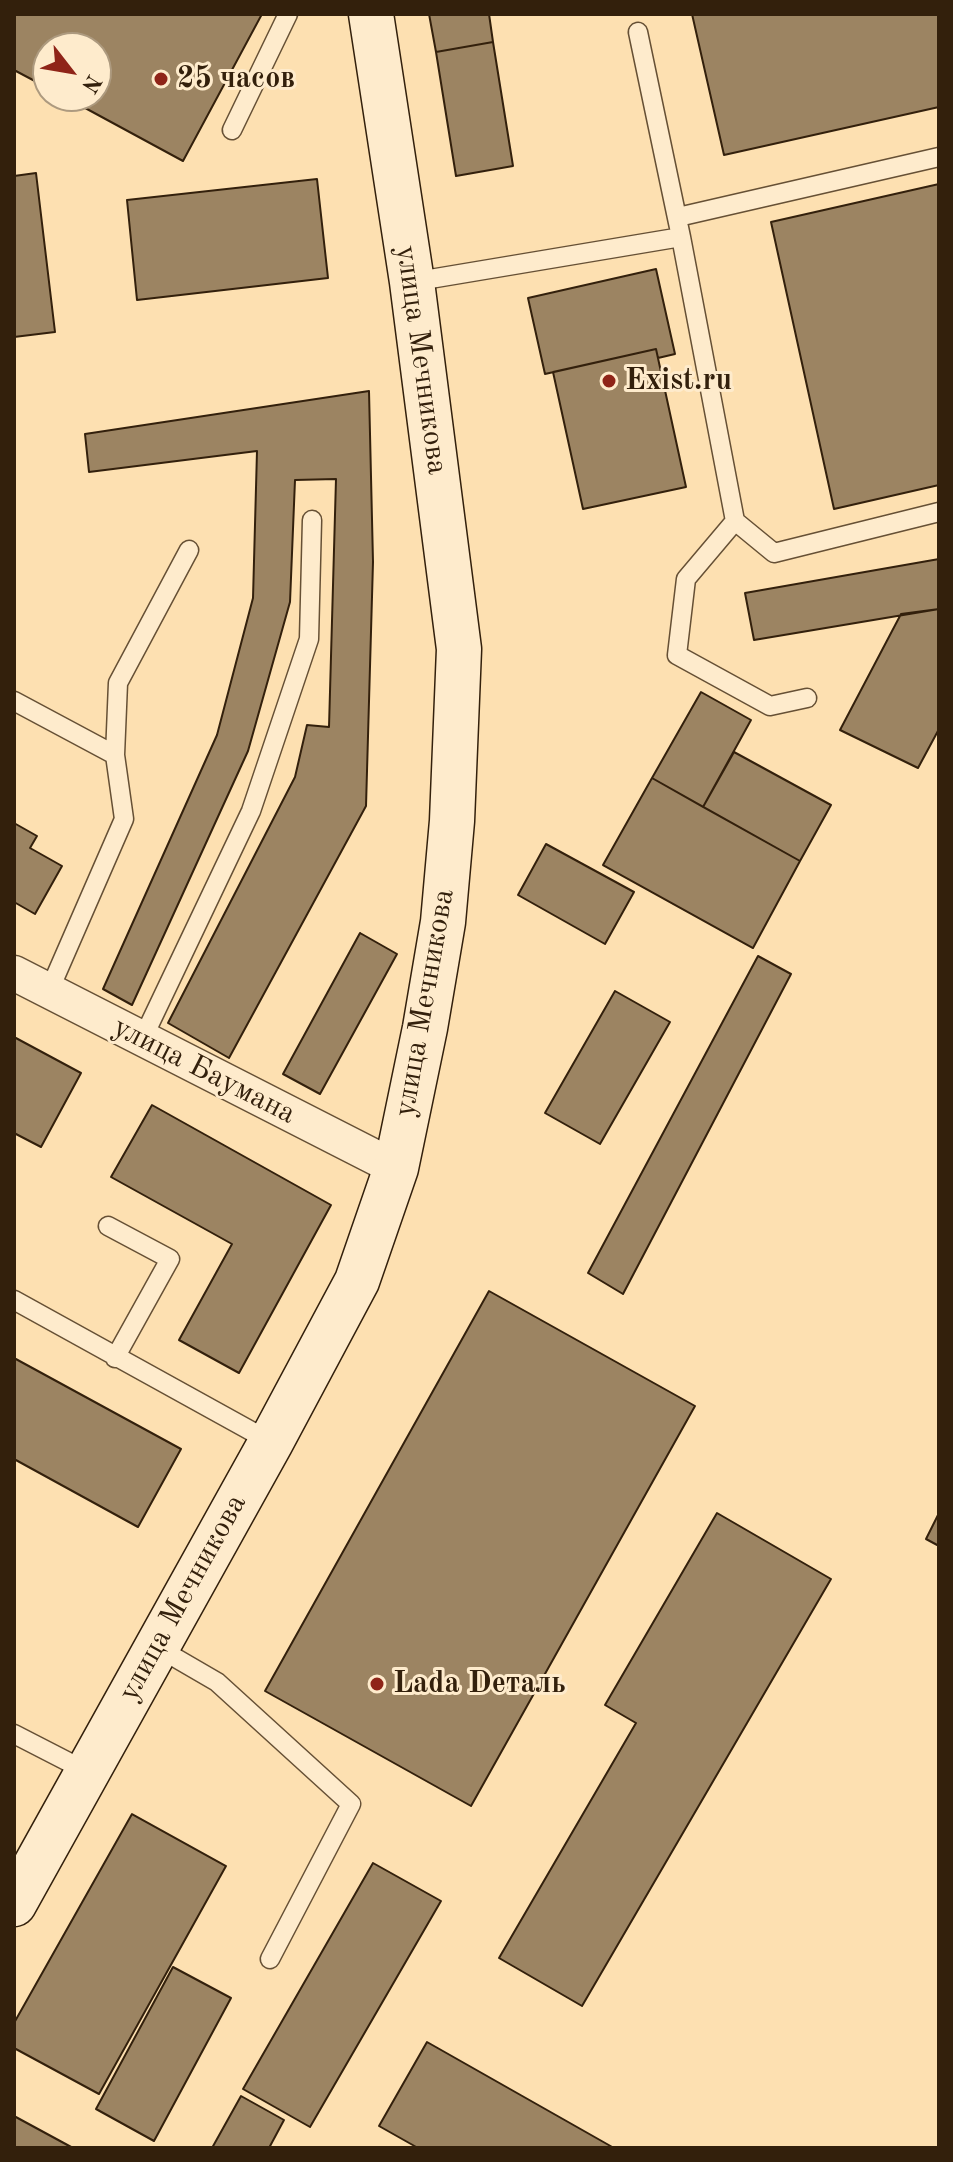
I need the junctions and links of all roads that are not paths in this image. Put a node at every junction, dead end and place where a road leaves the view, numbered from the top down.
1 (288, 14) edge
2 (371, 14) edge
3 (638, 32) dead end
4 (232, 130) dead end
5 (939, 157) edge
6 (678, 217) junction
7 (681, 237) junction
8 (412, 282) junction
9 (939, 512) edge
10 (312, 520) dead end
11 (735, 521) junction
12 (189, 550) dead end
13 (807, 698) dead end
14 (14, 701) edge
15 (115, 755) junction
16 (14, 973) edge
17 (49, 991) junction
18 (142, 1040) junction
19 (396, 1168) junction
20 (108, 1226) dead end
21 (14, 1300) edge
22 (115, 1358) junction
23 (271, 1442) junction
24 (155, 1646) junction
25 (14, 1734) edge
26 (86, 1771) junction
27 (14, 1904) edge
28 (270, 1959) dead end

1 - 4 lane
2 - 8 street, улица Мечникова
3 - 6 lane
5 - 6 lane
6 - 7 lane
7 - 8 lane
7 - 11 lane
8 - 19 street, улица Мечникова
9 - 11 lane
10 - 18 lane
11 - 13 lane
12 - 15 lane
14 - 15 lane
15 - 17 lane
16 - 17 street, улица Баумана
17 - 18 street, улица Баумана
18 - 19 street, улица Баумана
19 - 23 street, улица Мечникова
20 - 22 lane
21 - 22 lane
22 - 23 lane
23 - 24 street, улица Мечникова
24 - 26 street, улица Мечникова
24 - 28 lane
25 - 26 lane
26 - 27 street, улица Мечникова

